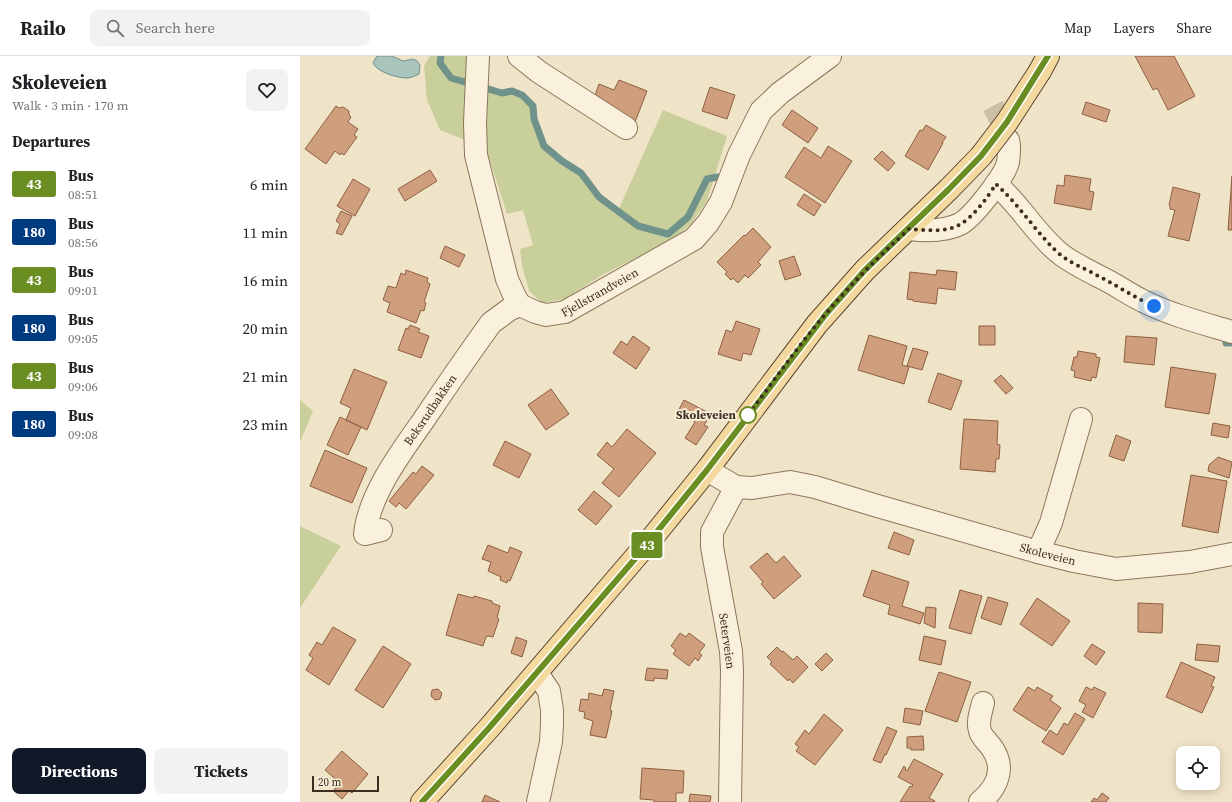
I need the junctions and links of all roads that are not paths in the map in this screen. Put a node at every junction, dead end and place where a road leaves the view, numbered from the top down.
1 (519, 56) edge
2 (830, 56) edge
3 (1044, 63) edge
4 (478, 74) edge
5 (626, 128) dead end
6 (1008, 140) tunnel mouth
7 (996, 184) junction
8 (909, 229) junction
9 (520, 305) junction
10 (1232, 332) edge
11 (1080, 419) dead end
12 (707, 470) junction
13 (736, 487) junction
14 (373, 532) dead end
15 (1038, 552) junction
16 (1232, 554) edge
17 (536, 673) junction
18 (983, 703) dead end
19 (731, 793) edge
20 (422, 802) edge
21 (538, 802) edge
22 (980, 802) edge

1 - 5 street
2 - 9 street, Fjellstrandveien
3 - 8 main road, bridge
4 - 9 street
6 - 7 street
7 - 8 street
7 - 10 street
8 - 12 main road
9 - 14 street, Beksrudbakken
11 - 15 street
12 - 13 street, Skoleveien
12 - 17 main road
13 - 15 street, Skoleveien
13 - 19 street, Seterveien
15 - 16 street, Skoleveien
17 - 20 main road
17 - 21 street
18 - 22 street

